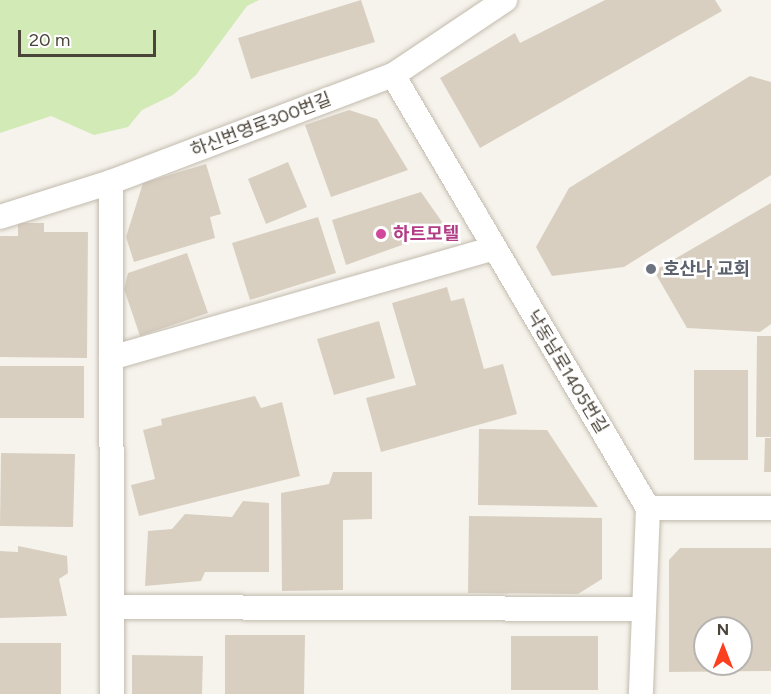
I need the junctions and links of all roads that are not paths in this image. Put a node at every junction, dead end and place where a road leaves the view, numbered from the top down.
1 (505, 0) edge
2 (393, 75) junction
3 (111, 182) junction
4 (0, 217) edge
5 (494, 248) junction
6 (111, 358) junction
7 (648, 508) junction
8 (771, 508) edge
9 (112, 607) junction
10 (642, 609) junction
11 (112, 694) edge
12 (641, 694) edge

1 - 2 lane, 하신번영로300번길
2 - 3 lane, 하신번영로300번길
2 - 5 lane, 낙동남로1405번길
3 - 4 lane, 하신번영로300번길
3 - 6 lane
5 - 6 lane
5 - 7 lane, 낙동남로1405번길
6 - 9 lane
7 - 8 lane
7 - 10 lane
9 - 10 lane
9 - 11 lane
10 - 12 lane

